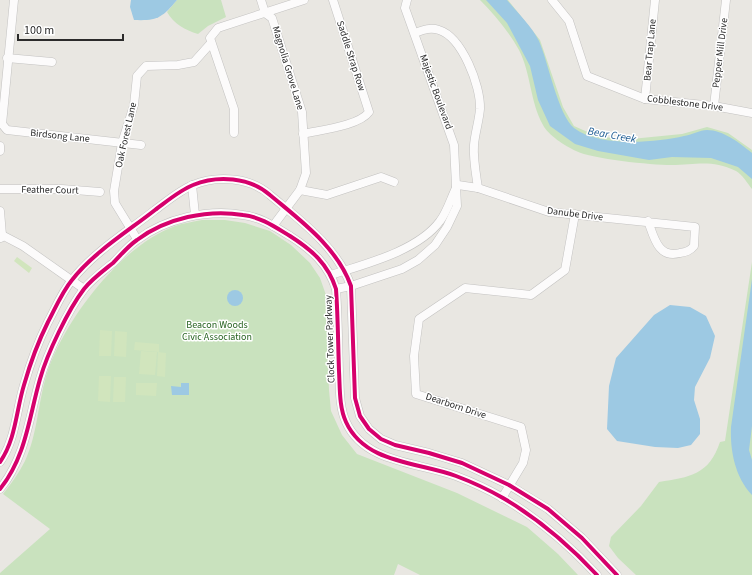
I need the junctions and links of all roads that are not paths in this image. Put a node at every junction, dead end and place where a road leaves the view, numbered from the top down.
1 (14, 0) edge
2 (261, 0) edge
3 (304, 0) edge
4 (333, 0) edge
5 (407, 0) edge
6 (552, 0) edge
7 (655, 0) edge
8 (726, 0) edge
9 (265, 13) junction
10 (415, 33) junction
11 (211, 43) junction
12 (7, 58) junction
13 (52, 62) dead end
14 (645, 99) junction
15 (714, 106) junction
16 (752, 113) edge
17 (234, 133) dead end
18 (303, 134) junction
19 (122, 143) junction
20 (141, 145) dead end
21 (0, 146) edge
22 (0, 151) edge
23 (394, 182) dead end
24 (192, 185) junction
25 (458, 185) junction
26 (478, 188) junction
27 (0, 189) edge
28 (300, 190) junction
29 (100, 192) dead end
30 (286, 207) junction
31 (0, 211) edge
32 (575, 214) junction
33 (195, 215) junction
34 (648, 221) junction
35 (273, 226) junction
36 (131, 229) junction
37 (1, 236) edge
38 (137, 240) junction
39 (346, 271) junction
40 (332, 275) junction
41 (72, 280) junction
42 (351, 286) junction
43 (84, 289) junction
44 (336, 289) junction
45 (0, 462) edge
46 (1, 485) edge
47 (509, 485) junction
48 (502, 498) junction
49 (582, 538) junction
50 (572, 548) junction
51 (597, 575) edge
52 (616, 575) edge

1 - 12 street
2 - 9 street, Magnolia Grove Lane
3 - 9 street, Oak Forest Lane
4 - 18 street, Saddle Strap Row
5 - 10 street, Majestic Boulevard
6 - 14 street, Cobblestone Drive
7 - 14 street, Bear Trap Lane
8 - 15 street, Pepper Mill Drive
9 - 11 street, Oak Forest Lane
9 - 18 street, Magnolia Grove Lane
10 - 25 street, Majestic Boulevard
10 - 26 street
11 - 17 street
11 - 19 street, Oak Forest Lane
12 - 13 street
12 - 19 street, Birdsong Lane
14 - 15 street, Cobblestone Drive
15 - 16 street, Cobblestone Drive
18 - 28 street, Magnolia Grove Lane
19 - 20 street, Birdsong Lane
19 - 36 street, Oak Forest Lane
21 - 22 street
23 - 28 street
24 - 30 street
24 - 33 street
24 - 36 street
25 - 26 street, Danube Drive
25 - 39 street
25 - 42 street, Majestic Boulevard
26 - 32 street, Danube Drive
27 - 29 street, Feather Court
28 - 30 street, Magnolia Grove Lane
30 - 35 street, Magnolia Grove Lane
30 - 39 street
31 - 37 street
32 - 34 street, Danube Drive
32 - 47 street, Dearborn Drive
33 - 35 street, Clock Tower Parkway
33 - 38 street, Clock Tower Parkway
34 - 34 street, Danube Drive
35 - 40 street, Clock Tower Parkway
36 - 38 street, Oak Forest Lane
36 - 41 street
37 - 41 street
38 - 43 street, Clock Tower Parkway
39 - 40 street
39 - 42 street
40 - 44 street, Clock Tower Parkway
41 - 43 street
41 - 45 street
42 - 44 street, Majestic Boulevard
42 - 47 street
43 - 46 street, Clock Tower Parkway
44 - 48 street, Clock Tower Parkway
47 - 48 street, Dearborn Drive
47 - 49 street
48 - 50 street, Clock Tower Parkway
49 - 50 street
49 - 52 street
50 - 51 street, Clock Tower Parkway

